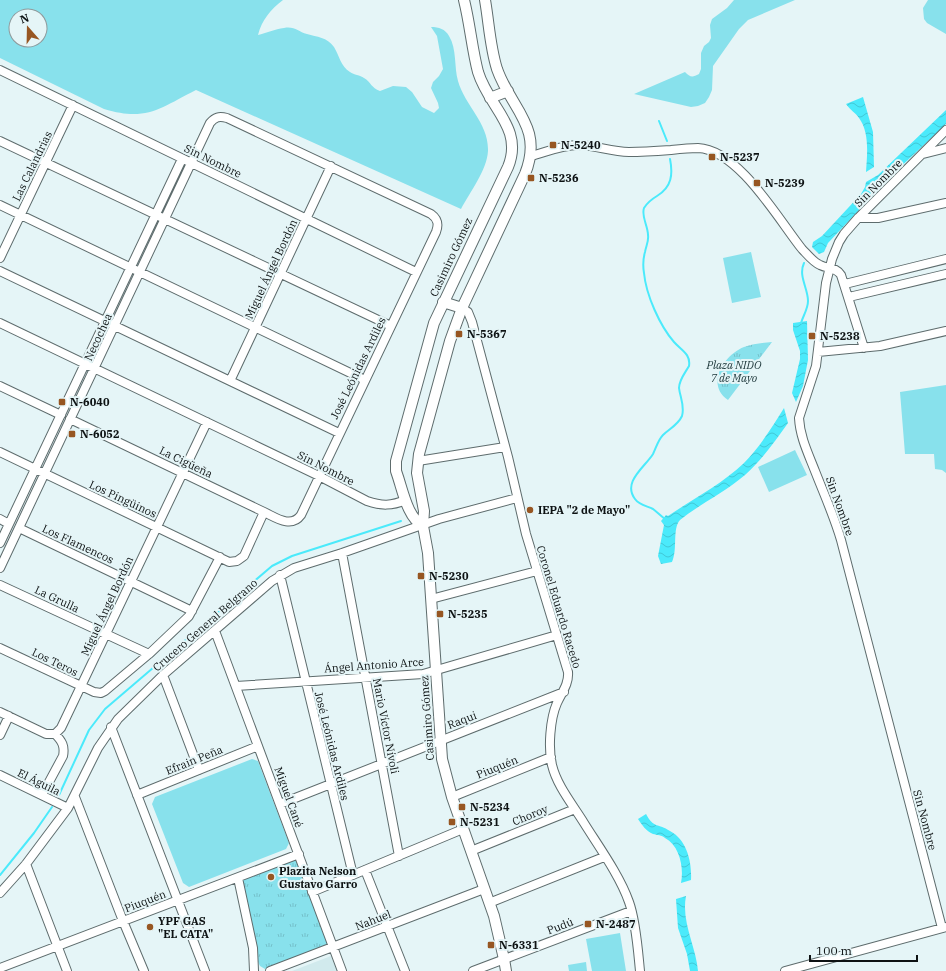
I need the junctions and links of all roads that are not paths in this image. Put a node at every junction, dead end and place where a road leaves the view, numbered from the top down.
1 (464, 0) edge
2 (485, 0) edge
3 (0, 70) edge
4 (508, 91) junction
5 (490, 98) junction
6 (73, 105) junction
7 (946, 130) edge
8 (0, 141) edge
9 (946, 148) edge
10 (922, 154) junction
11 (530, 156) junction
12 (182, 158) junction
13 (46, 163) junction
14 (192, 163) junction
15 (331, 166) junction
16 (946, 203) edge
17 (0, 205) edge
18 (20, 215) junction
19 (156, 215) junction
20 (858, 218) junction
21 (165, 219) junction
22 (307, 219) junction
23 (0, 258) edge
24 (946, 259) edge
25 (131, 268) junction
26 (829, 268) junction
27 (0, 271) edge
28 (140, 272) junction
29 (416, 272) junction
30 (280, 274) junction
31 (946, 274) edge
32 (845, 284) junction
33 (849, 297) junction
34 (443, 302) junction
35 (462, 308) junction
36 (105, 321) junction
37 (0, 323) edge
38 (115, 326) junction
39 (391, 326) junction
40 (255, 327) junction
41 (946, 331) edge
42 (864, 348) junction
43 (818, 352) junction
44 (85, 364) junction
45 (95, 368) junction
46 (365, 380) junction
47 (230, 381) junction
48 (0, 386) edge
49 (61, 415) junction
50 (70, 419) junction
51 (206, 422) junction
52 (339, 433) junction
53 (506, 447) junction
54 (0, 452) edge
55 (418, 461) junction
56 (35, 469) junction
57 (182, 473) junction
58 (45, 474) junction
59 (319, 476) junction
60 (517, 498) junction
61 (406, 500) junction
62 (264, 512) junction
63 (0, 519) edge
64 (292, 522) joint
65 (9, 524) junction
66 (423, 526) junction
67 (157, 527) junction
68 (19, 528) junction
69 (0, 543) edge
70 (342, 553) junction
71 (220, 557) junction
72 (0, 568) edge
73 (537, 571) junction
74 (280, 575) junction
75 (131, 581) junction
76 (0, 585) edge
77 (431, 599) junction
78 (192, 611) junction
79 (215, 631) junction
80 (106, 634) junction
81 (557, 634) junction
82 (0, 648) edge
83 (149, 654) junction
84 (436, 671) junction
85 (163, 675) junction
86 (366, 678) junction
87 (304, 680) junction
88 (81, 686) junction
89 (236, 686) junction
90 (564, 692) junction
91 (0, 712) edge
92 (9, 716) junction
93 (111, 727) junction
94 (55, 734) junction
95 (0, 735) edge
96 (440, 740) junction
97 (258, 746) junction
98 (551, 757) junction
99 (382, 764) junction
100 (199, 770) junction
101 (0, 775) edge
102 (330, 784) junction
103 (42, 795) junction
104 (137, 795) junction
105 (75, 797) junction
106 (452, 797) junction
107 (280, 804) junction
108 (68, 808) junction
109 (575, 809) junction
110 (463, 829) junction
111 (471, 851) junction
112 (298, 854) junction
113 (399, 856) junction
114 (604, 856) junction
115 (26, 864) junction
116 (365, 870) junction
117 (353, 875) junction
118 (238, 878) junction
119 (484, 889) junction
120 (312, 892) junction
121 (0, 893) edge
122 (178, 900) junction
123 (490, 903) junction
124 (631, 910) junction
125 (123, 921) junction
126 (388, 926) junction
127 (944, 928) edge
128 (58, 946) junction
129 (333, 947) junction
130 (504, 959) junction
131 (0, 968) edge
132 (67, 971) edge
133 (144, 971) edge
134 (205, 971) edge
135 (254, 971) edge
136 (270, 971) edge
137 (342, 971) edge
138 (405, 971) edge
139 (473, 971) edge
140 (506, 971) edge
141 (640, 971) edge
142 (785, 971) edge

1 - 5 main road, Casimiro Gómez
2 - 4 main road, Casimiro Gómez
3 - 6 street, Sin Nombre
4 - 5 main road
4 - 11 main road, Casimiro Gómez
5 - 34 main road, Casimiro Gómez
6 - 12 street, Sin Nombre
6 - 13 street, Las Calandrias
7 - 10 street, Sin Nombre
8 - 13 street
9 - 10 street
10 - 20 street, Sin Nombre
11 - 26 street
11 - 35 main road, Casimiro Gómez
12 - 14 street, Sin Nombre
12 - 19 street, Necochea
13 - 18 street, Las Calandrias
13 - 19 street
14 - 15 street, Necochea
14 - 21 street, Necochea
14 - 22 street, Sin Nombre
15 - 22 street, Miguel Ángel Bordón
15 - 29 street, José Leónidas Ardiles
16 - 20 street
17 - 18 street
18 - 23 street, Las Calandrias
18 - 25 street
19 - 21 street
19 - 25 street, Necochea
20 - 26 street, Sin Nombre
21 - 28 street, Necochea
21 - 30 street
22 - 29 street, Sin Nombre
22 - 30 street, Miguel Ángel Bordón
24 - 32 street
25 - 28 street
25 - 36 street, Necochea
26 - 32 street
26 - 43 street, Sin Nombre
27 - 36 street
28 - 38 street, Necochea
28 - 40 street
29 - 39 street, José Leónidas Ardiles
30 - 39 street
30 - 40 street, Miguel Ángel Bordón
31 - 33 street
32 - 33 street
33 - 42 street
34 - 35 main road
34 - 61 main road, Casimiro Gómez
35 - 53 street, Coronel Eduardo Racedo
35 - 55 main road, Casimiro Gómez
36 - 38 street
36 - 44 street, Necochea
37 - 44 street, Sin Nombre
38 - 45 street, Necochea
38 - 47 street
39 - 46 street, José Leónidas Ardiles
40 - 46 street
40 - 47 street, Miguel Ángel Bordón
41 - 42 street
42 - 43 street
43 - 127 street, Sin Nombre
44 - 45 street, Sin Nombre
44 - 49 street, Necochea
45 - 50 street, Necochea
45 - 51 street, Sin Nombre
46 - 52 street, José Leónidas Ardiles
47 - 52 street
48 - 49 street
49 - 56 street, Necochea
50 - 57 street, La Cigüeña
50 - 58 street, Necochea
51 - 57 street, Miguel Ángel Bordón
51 - 59 street, Sin Nombre
52 - 59 street, José Leónidas Ardiles
53 - 55 street
53 - 60 street, Coronel Eduardo Racedo
54 - 56 street, Los Pingüinos
55 - 66 main road, Casimiro Gómez
56 - 58 street, Los Pingüinos
56 - 65 street, Necochea
57 - 62 street, La Cigüeña
57 - 67 street, Miguel Ángel Bordón
58 - 67 street, Los Pingüinos
58 - 68 street, Necochea
59 - 61 street, Sin Nombre
59 - 64 street, José Leónidas Ardiles
60 - 66 street, Crucero General Belgrano
60 - 73 street, Coronel Eduardo Racedo
61 - 66 main road, Casimiro Gómez
62 - 64 street, La Cigüeña
62 - 71 street, Los Pingüinos
63 - 65 street
65 - 69 street, Necochea
66 - 70 street, Crucero General Belgrano
66 - 77 main road, Casimiro Gómez
67 - 71 street, Los Pingüinos
67 - 75 street, Miguel Ángel Bordón
68 - 72 street, Necochea
68 - 75 street, Los Flamencos
70 - 74 street, Crucero General Belgrano
70 - 86 street, Mario Víctor Nívoli
71 - 78 street
73 - 77 street
73 - 81 street, Coronel Eduardo Racedo
74 - 79 street, Crucero General Belgrano
74 - 87 street, José Leónidas Ardiles
75 - 78 street, Los Flamencos
75 - 80 street, Miguel Ángel Bordón
76 - 80 street, La Grulla
77 - 84 main road, Casimiro Gómez
78 - 83 street
79 - 85 street, Crucero General Belgrano
79 - 89 street, Miguel Cané
80 - 83 street, La Grulla
80 - 88 street, Miguel Ángel Bordón
81 - 84 street, Ángel Antonio Arce
81 - 90 street, Coronel Eduardo Racedo
82 - 88 street, Los Teros
83 - 88 street, Los Teros
84 - 86 street, Ángel Antonio Arce
84 - 96 main road, Casimiro Gómez
85 - 93 street, Crucero General Belgrano
85 - 100 street
86 - 87 street, Ángel Antonio Arce
86 - 99 street, Mario Víctor Nívoli
87 - 89 street, Ángel Antonio Arce
87 - 102 street, José Leónidas Ardiles
88 - 94 street, Miguel Ángel Bordón
89 - 97 street, Miguel Cané
90 - 96 street, Raqui
90 - 98 street, Coronel Eduardo Racedo
91 - 92 street
92 - 94 street
92 - 95 street
93 - 104 street
93 - 105 street, Crucero General Belgrano
94 - 103 street
96 - 99 street, Raqui
96 - 106 main road, Casimiro Gómez
97 - 100 street, Efrain Peña
97 - 107 street, Miguel Cané
98 - 106 street, Piuquén
98 - 109 street, Coronel Eduardo Racedo
99 - 102 street, Raqui
99 - 113 street, Mario Víctor Nívoli
100 - 104 street, Efrain Peña
101 - 103 street, El Águila
102 - 107 street, Raqui
102 - 117 street, José Leónidas Ardiles
103 - 108 street, El Águila
104 - 122 street
105 - 108 street, Crucero General Belgrano
105 - 125 street
106 - 110 main road, Casimiro Gómez
107 - 112 street, Miguel Cané
108 - 115 street, Crucero General Belgrano
109 - 111 street, Choroy
109 - 114 street, Coronel Eduardo Racedo
110 - 111 main road, Casimiro Gómez
110 - 113 street
111 - 119 main road, Casimiro Gómez
112 - 118 street, Piuquén
112 - 120 street, Miguel Cané
113 - 116 street
114 - 123 street
114 - 124 street, Coronel Eduardo Racedo
115 - 121 street, Crucero General Belgrano
115 - 128 street
116 - 117 street
116 - 126 street
117 - 120 street
118 - 122 street, Piuquén
118 - 135 street
119 - 123 main road, Casimiro Gómez
119 - 126 street, Nahuel
120 - 129 street, Miguel Cané
122 - 125 street, Piuquén
122 - 134 street
123 - 130 main road, Casimiro Gómez
124 - 130 street, Pudú
124 - 141 street, Coronel Eduardo Racedo
125 - 128 street, Piuquén
125 - 133 street
126 - 129 street, Nahuel
126 - 138 street
127 - 142 street
128 - 131 street, Piuquén
128 - 132 street
129 - 136 street, Nahuel
129 - 137 street, Miguel Cané
130 - 139 street, Pudú
130 - 140 main road, Casimiro Gómez

